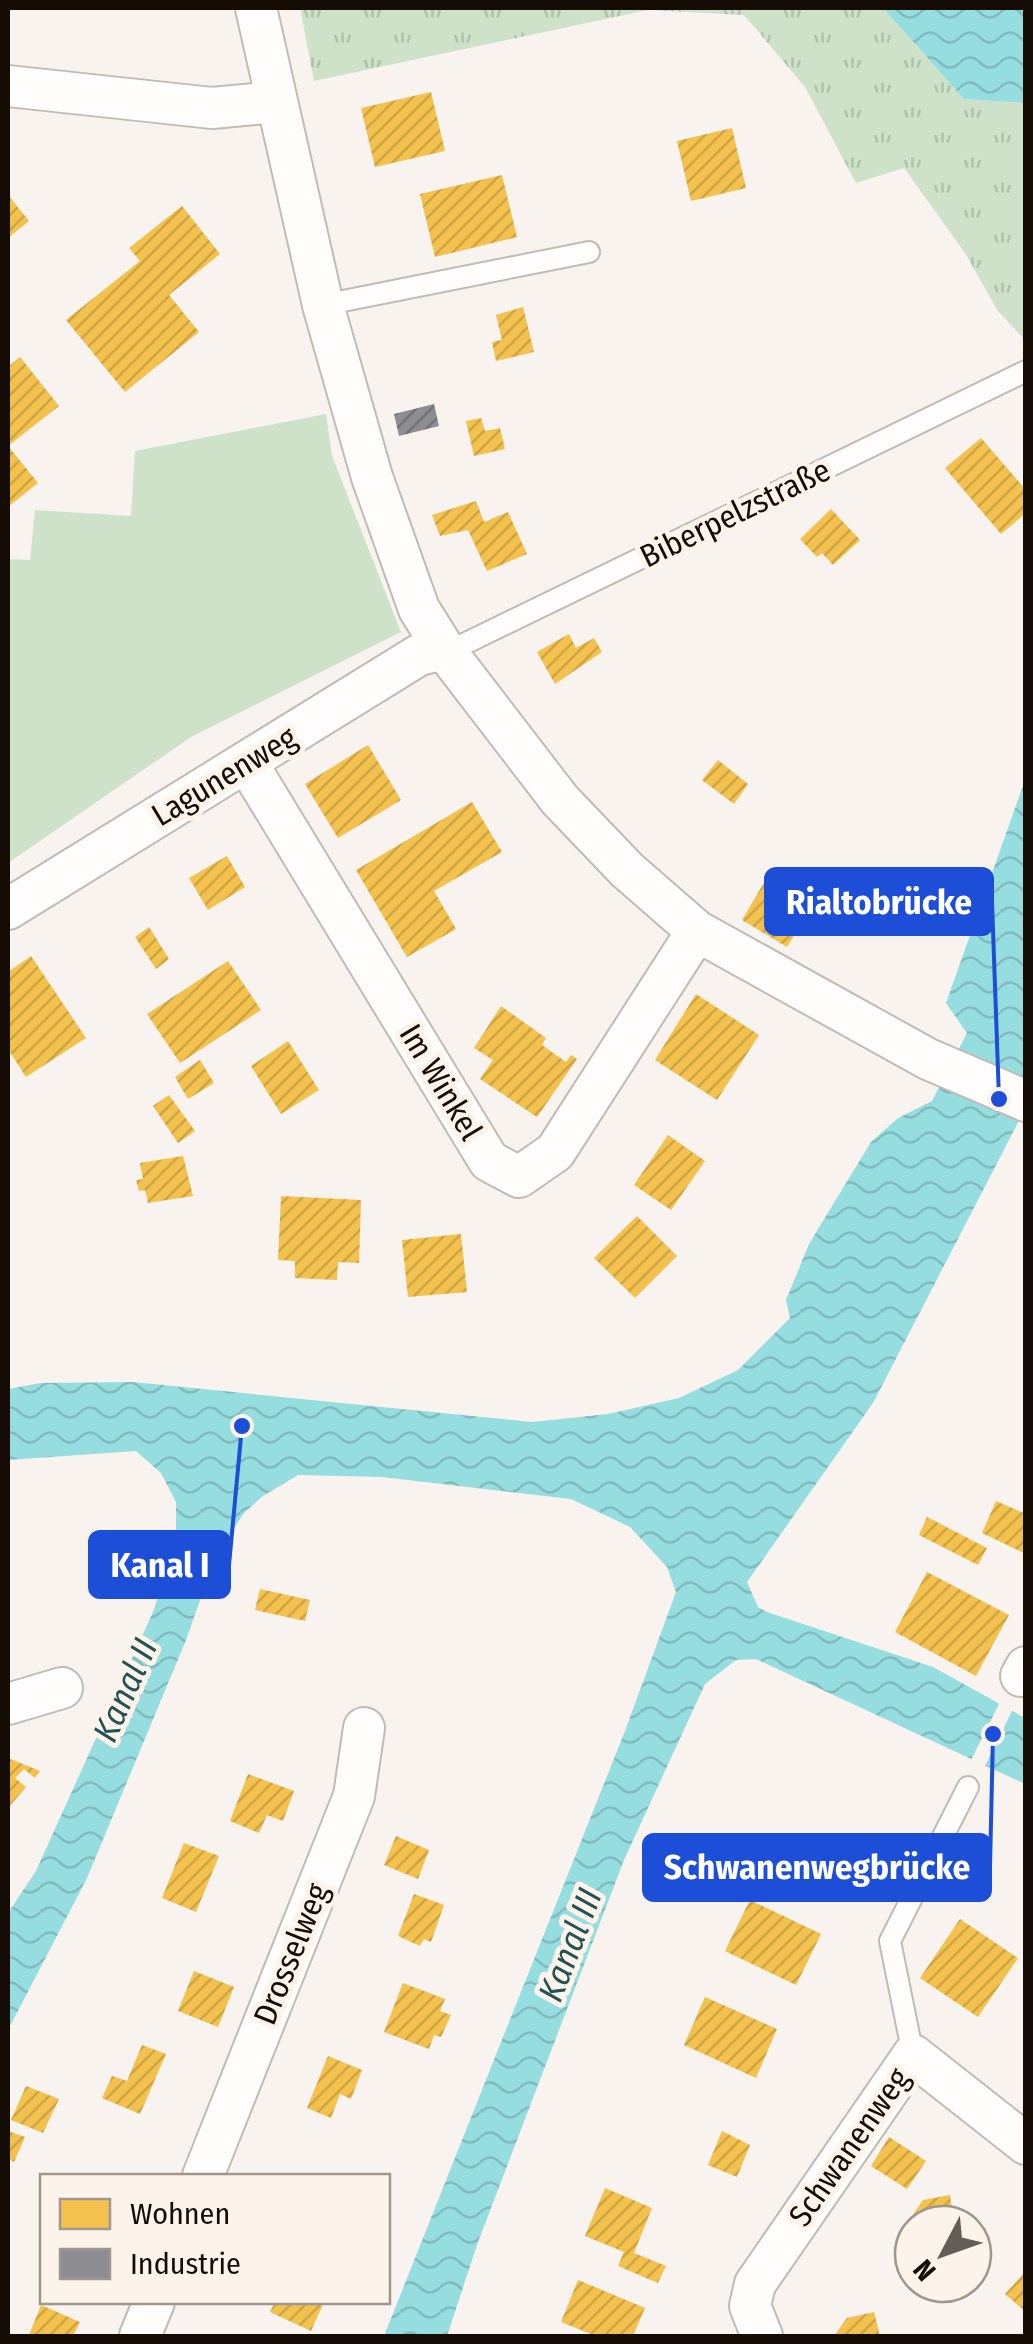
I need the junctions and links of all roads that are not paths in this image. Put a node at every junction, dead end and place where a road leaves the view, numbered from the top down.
1 (256, 8) edge
2 (8, 86) edge
3 (276, 102) junction
4 (589, 252) dead end
5 (323, 305) junction
6 (1026, 371) edge
7 (444, 648) junction
8 (247, 763) junction
9 (8, 909) edge
10 (697, 931) junction
11 (1026, 1100) edge
12 (62, 1688) dead end
13 (8, 1704) edge
14 (364, 1728) dead end
15 (968, 1787) dead end
16 (913, 2055) junction
17 (1026, 2144) edge
18 (204, 2174) edge
19 (153, 2304) edge
20 (140, 2336) edge
21 (762, 2336) edge

1 - 3 street
2 - 3 street
3 - 5 street
4 - 5 lane
5 - 7 street
6 - 7 lane, Biberpelzstraße
7 - 8 street, Lagunenweg
7 - 10 street
8 - 9 street, Lagunenweg
8 - 10 street, Im Winkel
10 - 11 street
12 - 13 street
14 - 18 street, Drosselweg
15 - 16 lane, Schwanenweg
16 - 17 street
16 - 21 street, Schwanenweg
19 - 20 street

